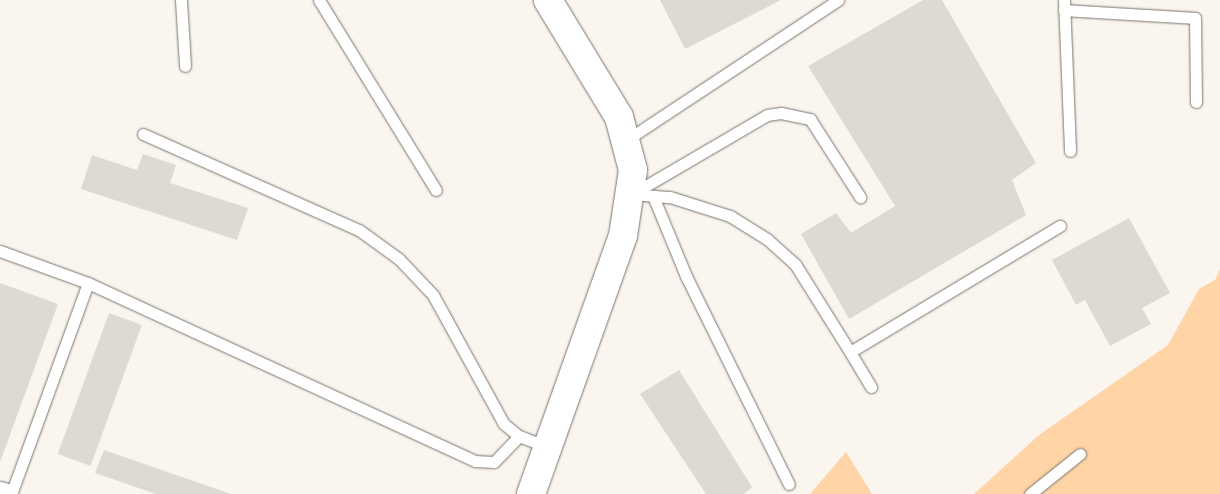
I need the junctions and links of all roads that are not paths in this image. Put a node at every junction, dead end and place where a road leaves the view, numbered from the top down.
1 (181, 0) edge
2 (319, 0) edge
3 (548, 0) edge
4 (838, 0) edge
5 (1064, 5) edge
6 (186, 66) dead end
7 (1196, 102) dead end
8 (143, 134) dead end
9 (628, 139) junction
10 (1070, 151) dead end
11 (436, 190) dead end
12 (643, 195) junction
13 (860, 197) dead end
14 (1060, 226) dead end
15 (0, 251) edge
16 (88, 283) junction
17 (850, 352) junction
18 (871, 387) dead end
19 (519, 436) junction
20 (548, 447) junction
21 (1080, 454) dead end
22 (789, 484) dead end
23 (0, 492) edge
24 (6, 494) edge
25 (11, 494) edge
26 (531, 494) edge
27 (1030, 494) edge

1 - 6 lane
2 - 11 lane
3 - 9 street
4 - 9 lane
5 - 7 lane
5 - 10 lane
8 - 19 lane
9 - 12 street
12 - 13 lane
12 - 17 lane
12 - 20 street
12 - 22 lane
14 - 17 lane
15 - 16 lane
16 - 19 lane
16 - 25 lane
17 - 18 lane
19 - 20 lane
20 - 26 street
21 - 27 lane
23 - 24 street

